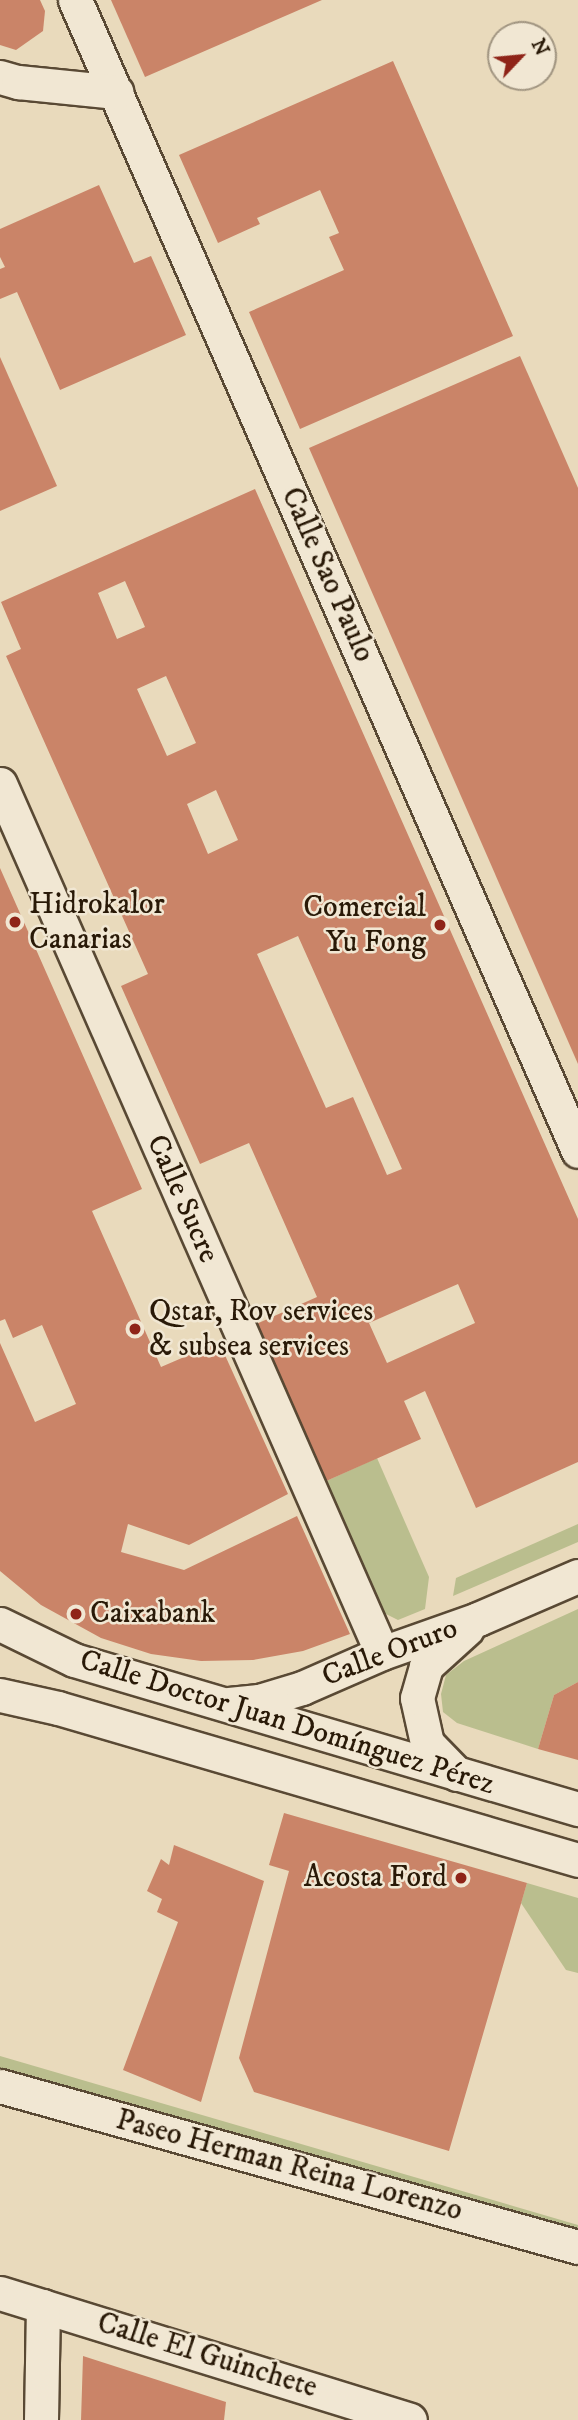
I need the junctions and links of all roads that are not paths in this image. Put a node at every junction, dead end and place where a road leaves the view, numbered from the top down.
1 (75, 0) edge
2 (0, 77) edge
3 (116, 92) junction
4 (0, 784) edge
5 (578, 1151) edge
6 (578, 1576) edge
7 (478, 1619) junction
8 (0, 1624) edge
9 (382, 1653) junction
10 (0, 1696) edge
11 (219, 1705) junction
12 (459, 1776) junction
13 (578, 1809) edge
14 (578, 1860) edge
15 (0, 2087) edge
16 (578, 2247) edge
17 (0, 2293) edge
18 (43, 2306) junction
19 (41, 2420) edge
20 (410, 2420) edge

1 - 3 street, Calle Sao Paulo
2 - 3 street
3 - 5 street, Calle Sao Paulo
4 - 9 street, Calle Sucre
6 - 7 street, Calle Oruro
7 - 9 street, Calle Oruro
7 - 12 street, Calle Oruro
8 - 11 street, Calle Doctor Juan Domínguez Pérez
9 - 11 street, Calle Oruro
10 - 14 street, Calle Doctor Juan Domínguez Pérez
11 - 12 street, Calle Doctor Juan Domínguez Pérez
12 - 13 street, Calle Doctor Juan Domínguez Pérez
15 - 16 street, Paseo Herman Reina Lorenzo
17 - 18 street, Calle El Guinchete
18 - 19 street
18 - 20 street, Calle El Guinchete

